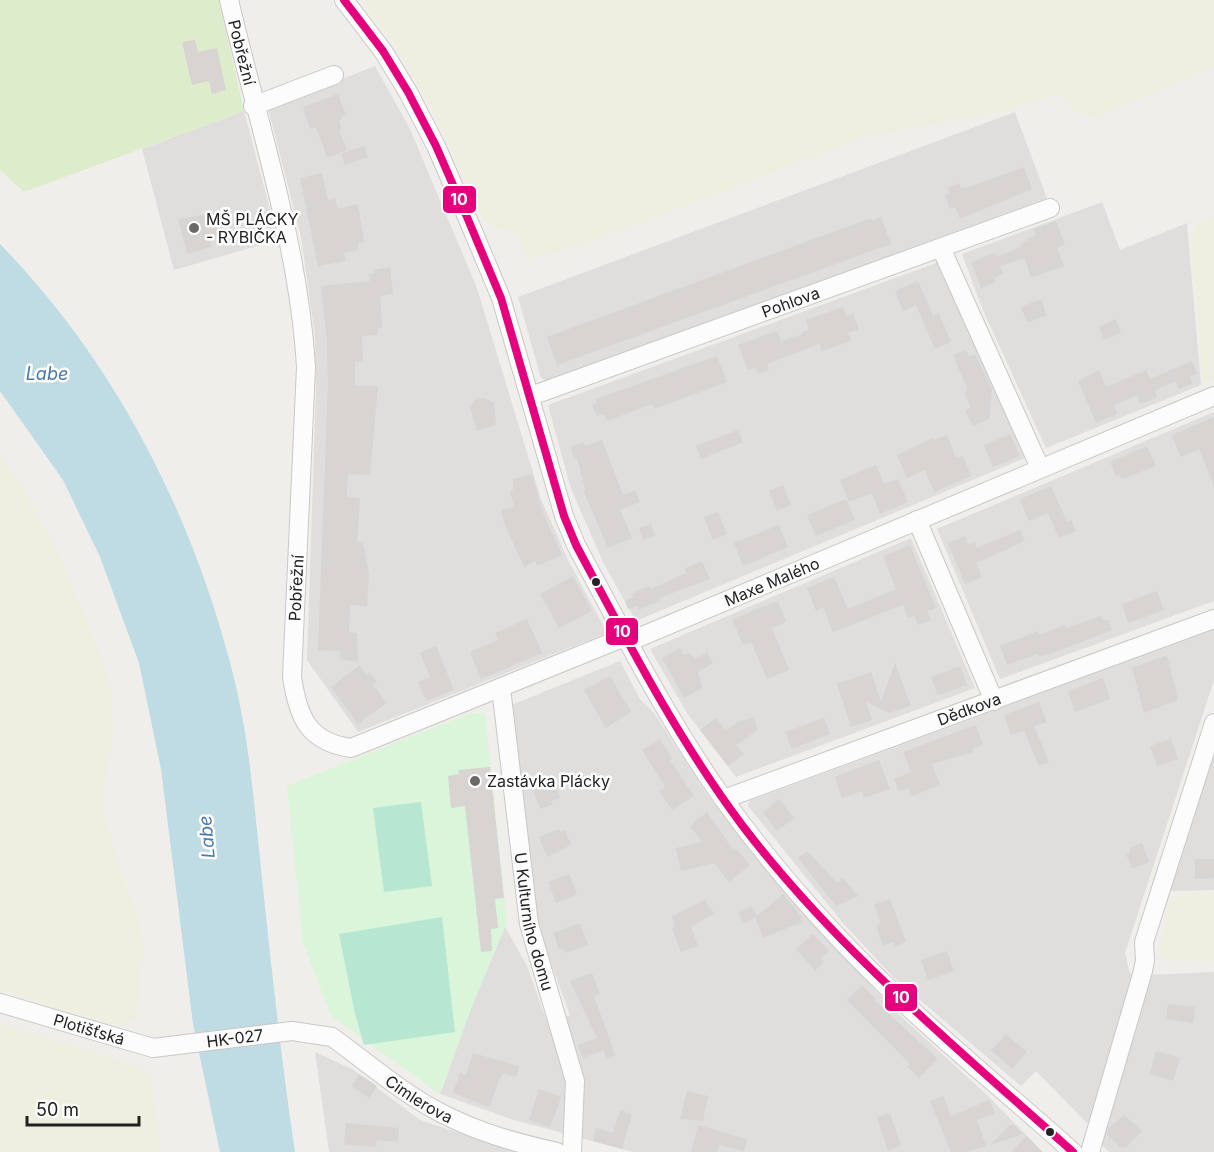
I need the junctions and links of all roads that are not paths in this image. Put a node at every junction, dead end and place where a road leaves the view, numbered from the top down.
1 (228, 0) edge
2 (344, 0) edge
3 (334, 75) dead end
4 (254, 106) junction
5 (1050, 208) dead end
6 (941, 248) junction
7 (531, 396) junction
8 (1214, 396) edge
9 (1040, 468) junction
10 (916, 520) junction
11 (1214, 619) edge
12 (627, 640) junction
13 (501, 688) junction
14 (994, 701) junction
15 (1214, 723) edge
16 (724, 799) junction
17 (0, 1003) edge
18 (292, 1031) joint
19 (179, 1047) joint
20 (557, 1152) edge
21 (572, 1152) edge
22 (1073, 1152) edge
23 (1090, 1152) edge

1 - 4 street, Pobřežní
2 - 7 street
3 - 4 street, Pobřežní
4 - 13 street, Pobřežní
5 - 6 street, Pohlova
6 - 7 street, Pohlova
6 - 9 street
7 - 12 street
8 - 9 street, Maxe Malého
9 - 10 street, Maxe Malého
10 - 12 street, Maxe Malého
10 - 14 street
11 - 14 street, Dědkova
12 - 13 street, Pobřežní
12 - 16 street
13 - 21 street, U Kulturního domu
14 - 16 street, Dědkova
15 - 23 street
16 - 22 street
17 - 19 street, Plotišťská
18 - 19 street, HK-027
18 - 20 street, Cimlerova

